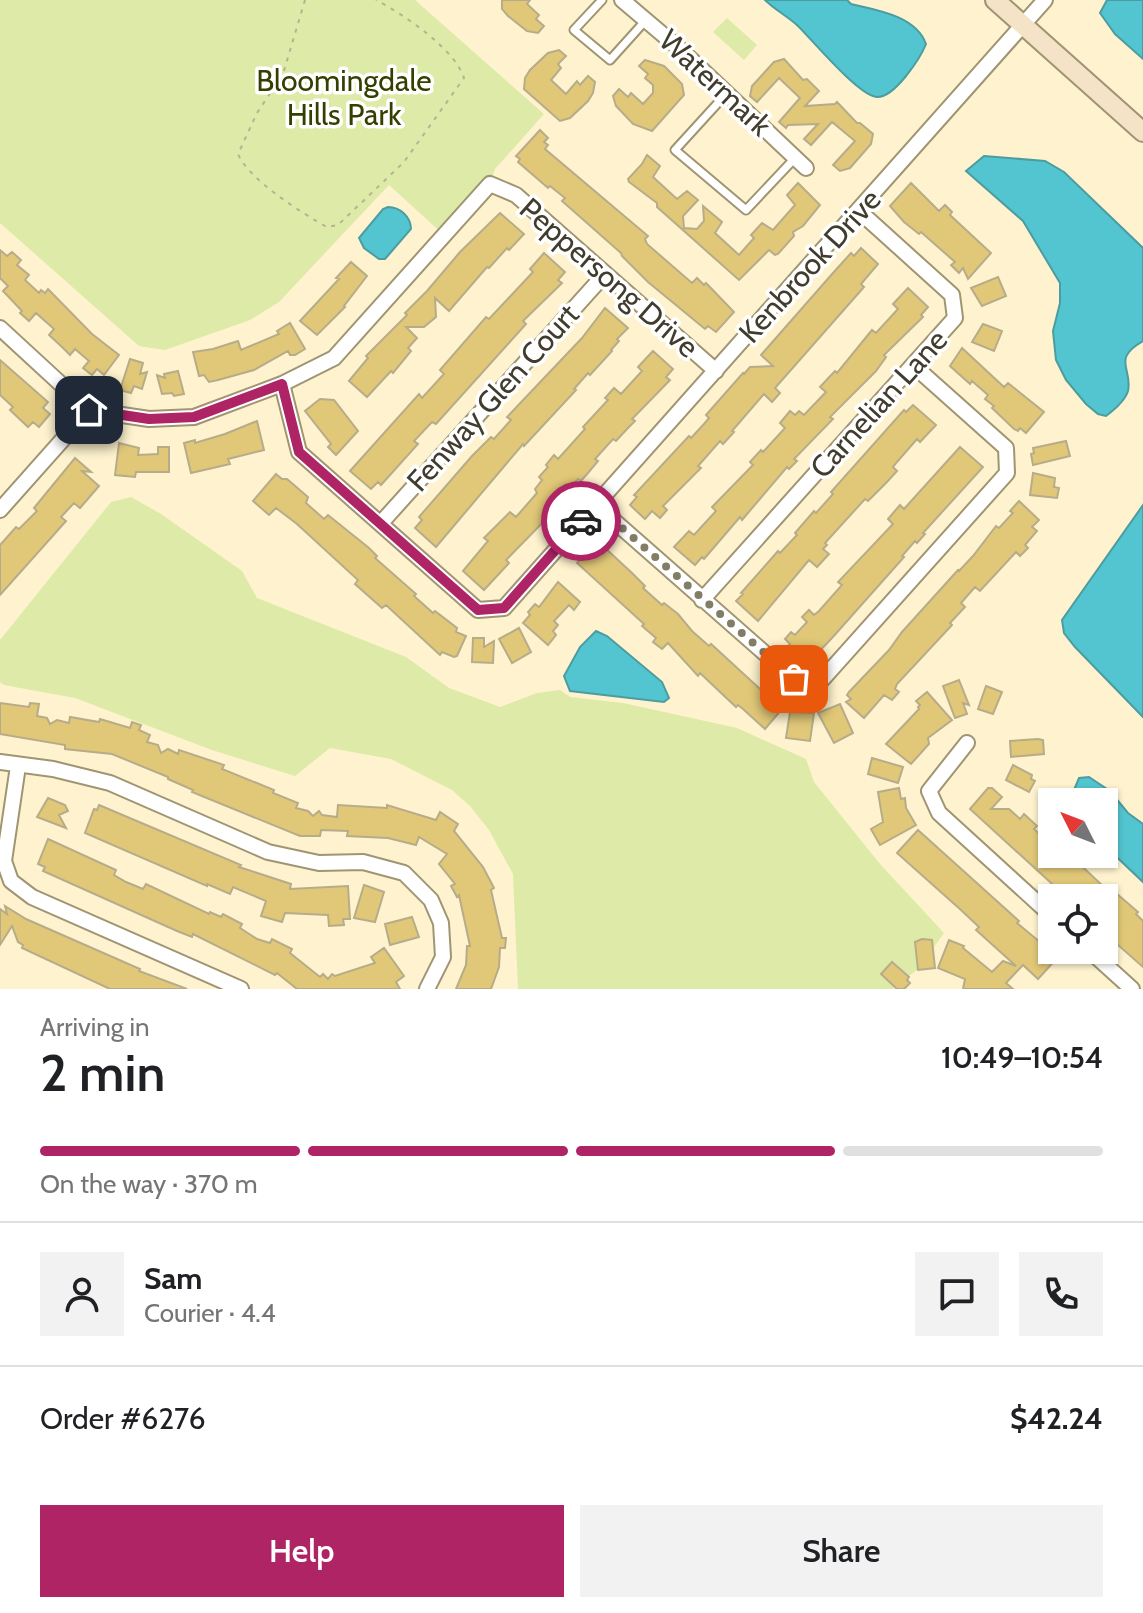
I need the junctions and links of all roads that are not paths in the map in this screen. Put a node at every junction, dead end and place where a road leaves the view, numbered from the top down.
1 (602, 0) edge
2 (622, 0) edge
3 (995, 0) edge
4 (1045, 0) edge
5 (646, 20) junction
6 (1023, 25) junction
7 (727, 93) junction
8 (1143, 132) edge
9 (801, 162) joint
10 (859, 211) junction
11 (605, 274) junction
12 (0, 328) edge
13 (914, 366) junction
14 (716, 371) junction
15 (282, 384) junction
16 (89, 410) junction
17 (596, 505) junction
18 (0, 510) edge
19 (381, 523) junction
20 (702, 600) junction
21 (967, 743) dead end
22 (0, 762) edge
23 (18, 766) junction
24 (1038, 903) edge
25 (1104, 964) edge
26 (241, 989) edge
27 (427, 989) edge
28 (1132, 989) edge

1 - 5 lane
2 - 5 street, Watermark
3 - 6 street
4 - 6 street, Kenbrook Drive
5 - 7 street, Watermark
6 - 8 street
6 - 10 street, Kenbrook Drive
7 - 9 street, Watermark
7 - 9 lane
10 - 13 street, Carnelian Lane
10 - 14 street, Kenbrook Drive
11 - 14 street, Peppersong Drive
11 - 15 street, Peppersong Drive
11 - 19 street, Fenway Glen Court
12 - 16 street
13 - 20 street, Carnelian Lane
13 - 20 street
14 - 17 street, Kenbrook Drive
15 - 16 street, Peppersong Drive
15 - 19 street, Kenbrook Drive
16 - 18 street
17 - 19 street, Kenbrook Drive
17 - 20 street
21 - 24 street
22 - 23 street
23 - 26 street
23 - 27 street
25 - 28 street

